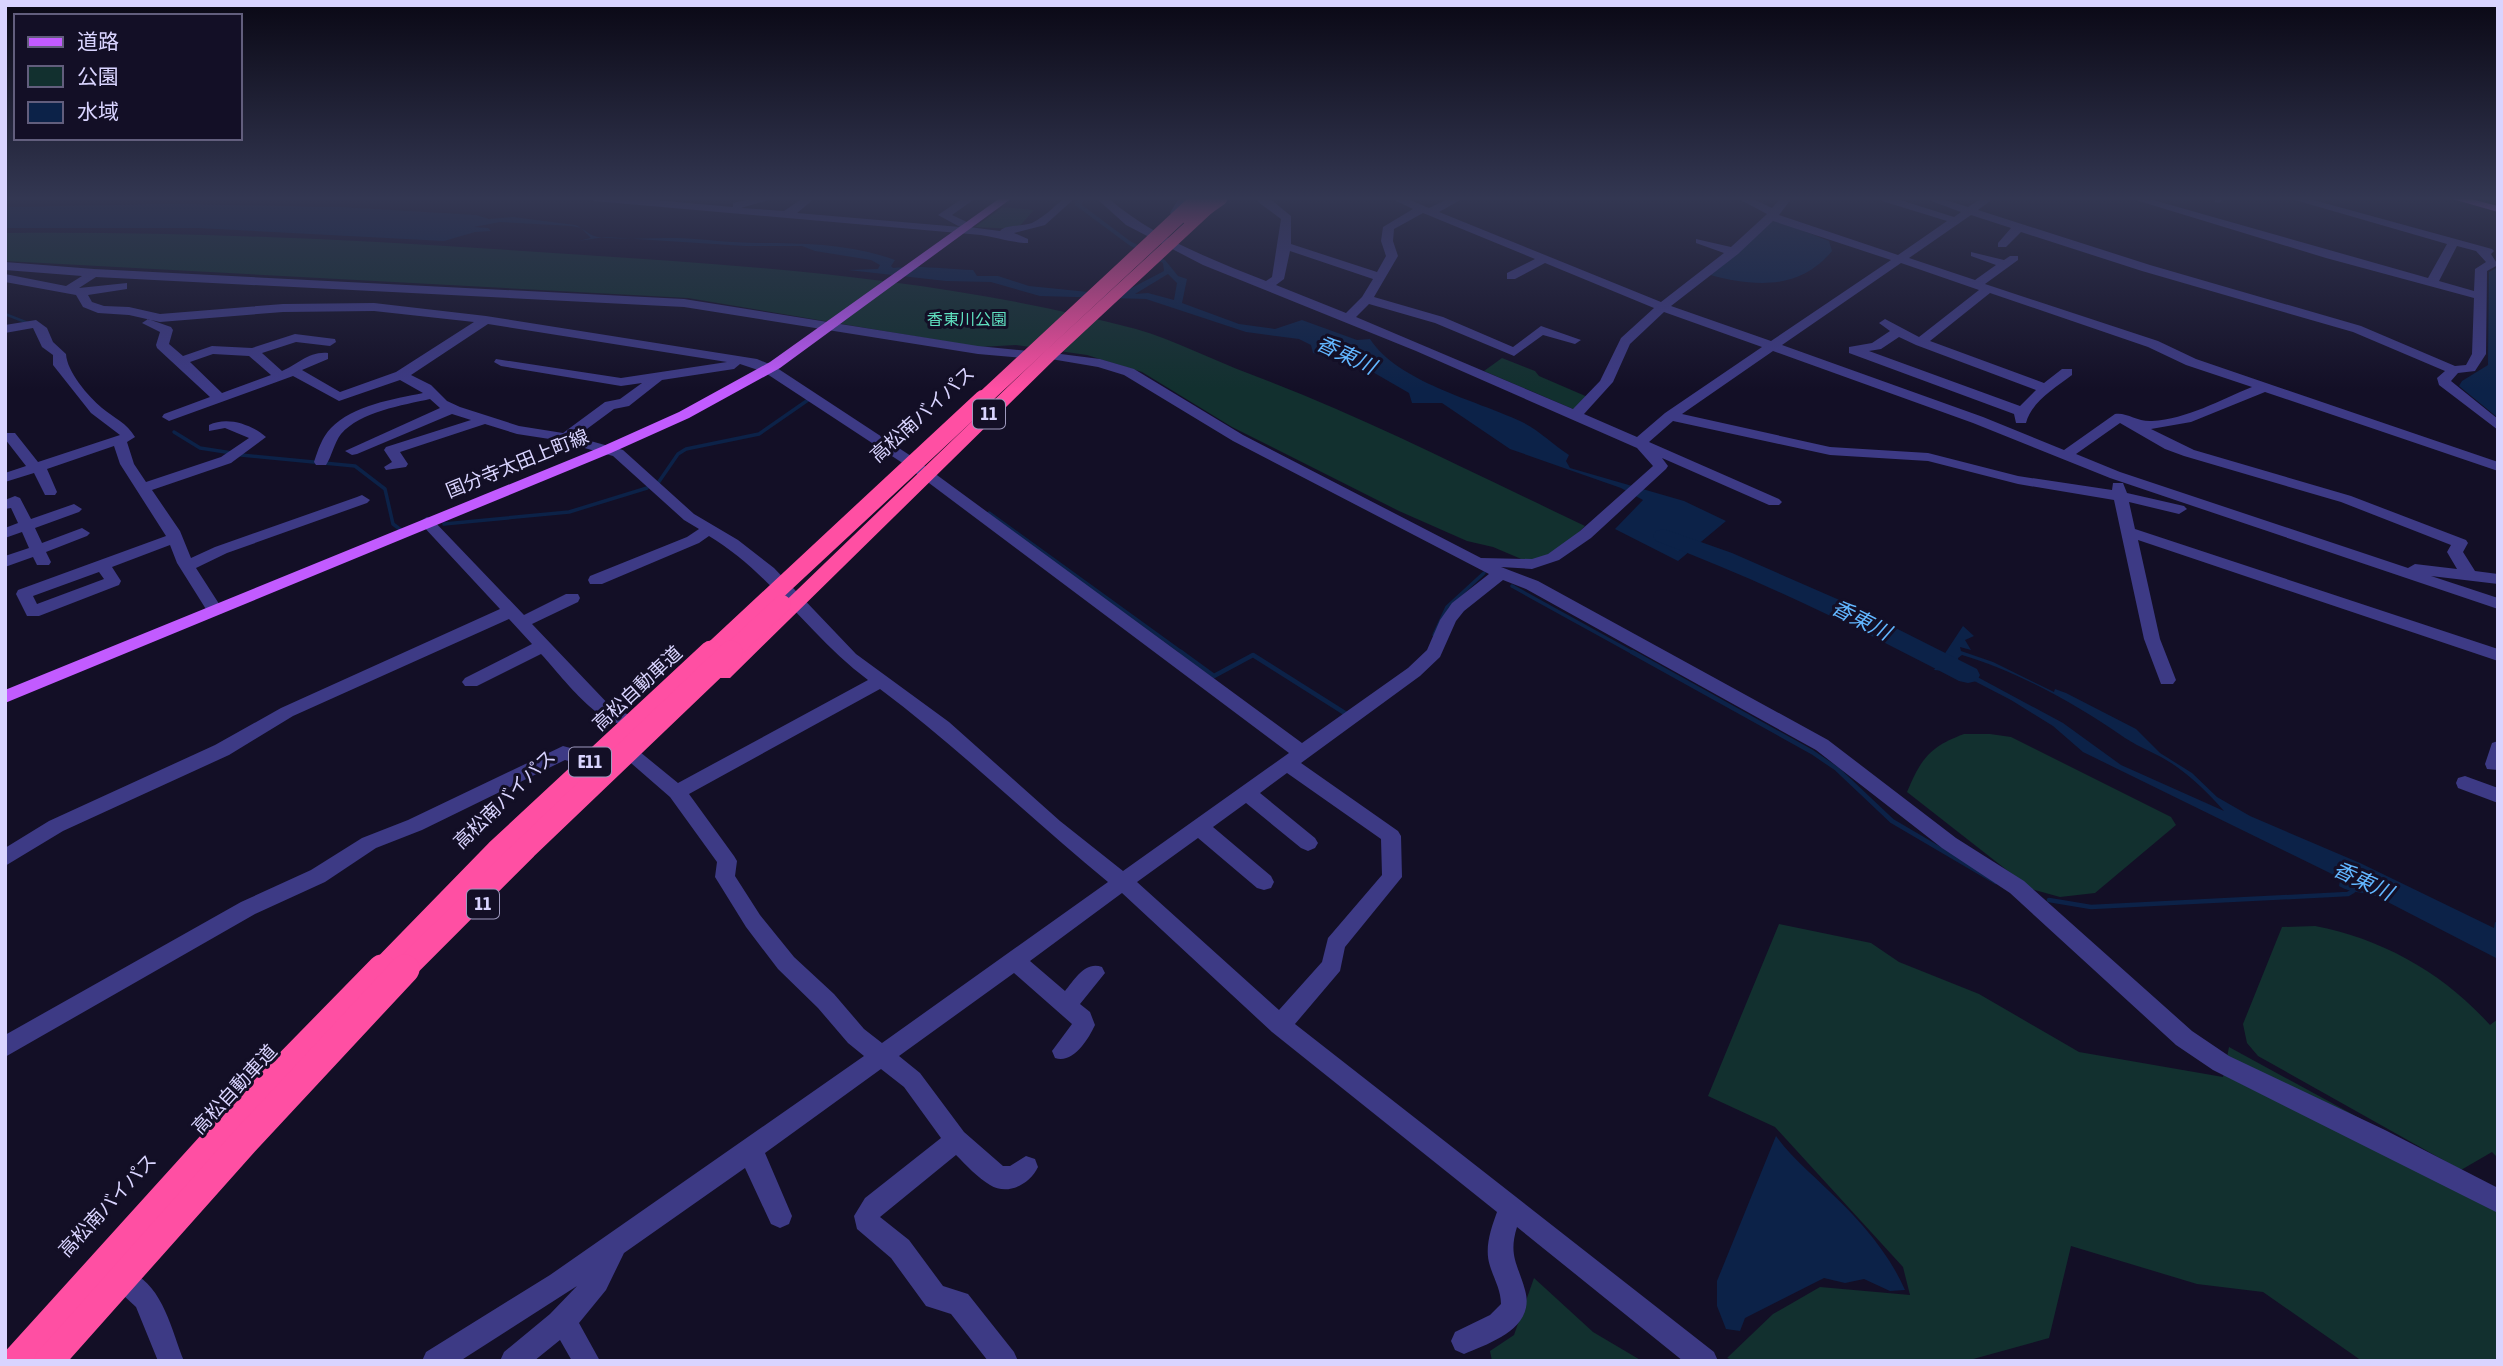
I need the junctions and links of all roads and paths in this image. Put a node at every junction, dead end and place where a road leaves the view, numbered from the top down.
1 (920, 262) edge
2 (1124, 262) edge
3 (1124, 262) edge
4 (1131, 262) edge
5 (1134, 262) edge
6 (1151, 262) edge
7 (1203, 262) edge
8 (1282, 262) edge
9 (1333, 262) edge
10 (1389, 262) edge
11 (1538, 262) edge
12 (1551, 262) edge
13 (1719, 262) edge
14 (1896, 262) edge
15 (1912, 262) edge
16 (2009, 262) edge
17 (2127, 262) edge
18 (2354, 262) edge
19 (2443, 262) edge
20 (2492, 262) edge
21 (5, 266) edge
22 (94, 273) junction
23 (1116, 273) junction
24 (1511, 275) dead end
25 (1380, 277) junction
26 (5, 278) edge
27 (2431, 284) junction
28 (123, 286) dead end
29 (1983, 286) junction
30 (1265, 287) junction
31 (74, 292) junction
32 (2480, 296) junction
33 (1367, 299) junction
34 (1662, 307) junction
35 (5, 318) edge
36 (1347, 319) junction
37 (486, 320) junction
38 (148, 323) dead end
39 (1885, 323) dead end
40 (28, 325) junction
41 (832, 325) junction
42 (5, 329) edge
43 (1898, 332) junction
44 (1575, 340) dead end
45 (330, 342) dead end
46 (1921, 342) junction
47 (1772, 346) junction
48 (253, 352) junction
49 (1026, 353) junction
50 (1051, 354) junction
51 (323, 356) dead end
52 (181, 361) junction
53 (501, 362) dead end
54 (752, 362) junction
55 (769, 369) junction
56 (2454, 370) junction
57 (2067, 372) dead end
58 (287, 373) junction
59 (401, 375) junction
60 (659, 376) junction
61 (2265, 387) junction
62 (2044, 388) junction
63 (432, 395) junction
64 (219, 398) junction
65 (451, 409) junction
66 (2022, 412) junction
67 (1574, 415) junction
68 (1670, 416) junction
69 (169, 417) dead end
70 (484, 420) junction
71 (2136, 425) junction
72 (2498, 426) edge
73 (214, 428) dead end
74 (10, 436) dead end
75 (566, 438) junction
76 (119, 440) junction
77 (2034, 442) junction
78 (1639, 443) junction
79 (606, 450) junction
80 (352, 451) dead end
81 (2066, 455) junction
82 (906, 459) junction
83 (321, 462) dead end
84 (391, 467) dead end
85 (2498, 467) edge
86 (37, 468) junction
87 (927, 475) junction
88 (2115, 475) junction
89 (5, 478) edge
90 (142, 488) junction
91 (50, 492) dead end
92 (2121, 496) junction
93 (362, 499) dead end
94 (1774, 502) dead end
95 (5, 505) edge
96 (74, 509) dead end
97 (2235, 516) junction
98 (427, 523) junction
99 (26, 526) junction
100 (708, 530) junction
101 (5, 533) edge
102 (82, 533) dead end
103 (2129, 533) junction
104 (175, 538) junction
105 (40, 556) junction
106 (5, 562) edge
107 (1480, 563) junction
108 (103, 565) junction
109 (187, 566) junction
110 (2387, 567) junction
111 (1501, 573) junction
112 (2469, 575) junction
113 (2498, 579) edge
114 (596, 580) dead end
115 (777, 580) junction
116 (572, 598) dead end
117 (797, 602) junction
118 (2498, 604) edge
119 (215, 610) junction
120 (516, 616) junction
121 (544, 645) junction
122 (2498, 655) edge
123 (2167, 680) dead end
124 (880, 681) junction
125 (471, 682) dead end
126 (5, 697) edge
127 (624, 719) junction
128 (633, 757) junction
129 (582, 758) junction
130 (1295, 758) junction
131 (2465, 783) dead end
132 (677, 792) junction
133 (1247, 793) junction
134 (2498, 796) edge
135 (1200, 828) junction
136 (1308, 843) dead end
137 (5, 858) edge
138 (1264, 881) dead end
139 (1124, 883) junction
140 (1015, 961) junction
141 (1094, 973) dead end
142 (1065, 1006) junction
143 (1280, 1025) junction
144 (5, 1047) edge
145 (1063, 1051) dead end
146 (882, 1056) junction
147 (956, 1140) junction
148 (753, 1148) junction
149 (1027, 1167) dead end
150 (2498, 1201) edge
151 (1511, 1208) junction
152 (780, 1216) dead end
153 (615, 1245) junction
154 (132, 1286) junction
155 (561, 1322) junction
156 (1464, 1341) dead end
157 (5, 1352) edge
158 (16, 1361) edge
159 (49, 1361) edge
160 (66, 1361) edge
161 (171, 1361) edge
162 (435, 1361) edge
163 (513, 1361) edge
164 (587, 1361) edge
165 (1005, 1361) edge
166 (1705, 1361) edge

1 - 41 main road, 国分寺太田上町線
2 - 49 highway, 高松南バイパス / 11, bridge
3 - 23 highway
4 - 23 highway, 高松自動車道 / E11, bridge
5 - 159 highway, 高松自動車道 / E11, bridge
6 - 50 highway, 11
7 - 30 street
8 - 30 street
9 - 25 street
10 - 25 street
11 - 24 street
12 - 34 street
13 - 34 street
14 - 47 street
15 - 29 street
16 - 29 street
17 - 56 street
18 - 27 street
19 - 27 street
20 - 32 street
21 - 22 street
22 - 31 street
22 - 41 street
23 - 158 highway, 高松自動車道 / E11, bridge
25 - 33 street
26 - 31 street
27 - 32 street
28 - 31 street
29 - 46 street
29 - 61 street
30 - 36 street
31 - 37 street
32 - 56 street
33 - 36 street
33 - 44 street
34 - 47 street
34 - 67 street
35 - 40 street
36 - 67 street
37 - 54 street
37 - 59 street
38 - 52 street
39 - 43 street
40 - 42 street
40 - 76 street
41 - 49 street
41 - 55 main road, 国分寺太田上町線
43 - 46 street
43 - 66 street
45 - 48 street
46 - 62 street
47 - 68 street
47 - 77 street
48 - 52 street
48 - 58 street
49 - 82 highway, 高松南バイパス / 11
50 - 87 highway, 11
50 - 107 street
51 - 58 street
52 - 64 street
53 - 60 street
54 - 55 street
54 - 60 street
55 - 79 main road, 国分寺太田上町線
55 - 82 street
56 - 72 street
57 - 62 street
58 - 59 street
58 - 64 street
59 - 63 street
60 - 75 street
61 - 71 street
61 - 85 street
62 - 66 street
63 - 65 street
63 - 83 street
64 - 69 street
65 - 70 street
65 - 80 street
66 - 77 street
67 - 78 street
68 - 78 street
68 - 92 street
70 - 75 street
70 - 84 street
71 - 81 street
71 - 112 street
73 - 90 street
74 - 86 street
75 - 79 street
76 - 86 street
76 - 90 street
77 - 81 street
78 - 94 street
78 - 107 street
79 - 98 main road, 国分寺太田上町線
79 - 100 street
81 - 88 street
82 - 87 street
82 - 115 highway, 高松南バイパス / 11
86 - 89 street
86 - 91 street
87 - 117 highway, 11
87 - 130 street
88 - 92 street
88 - 97 street
90 - 104 street
92 - 97 street
92 - 103 street
93 - 109 street
95 - 99 street
96 - 99 street
97 - 110 street
98 - 119 main road, 国分寺太田上町線
98 - 120 street
99 - 101 street
99 - 105 street
100 - 114 street
100 - 115 street
102 - 105 street
103 - 122 street
103 - 123 street
104 - 108 street
104 - 109 street
105 - 106 street
107 - 111 street
108 - 108 street
109 - 119 street
110 - 112 street
110 - 118 street
111 - 130 street
111 - 150 street
112 - 113 street
115 - 117 street
115 - 127 highway, 高松南バイパス / 11
116 - 120 street
117 - 124 street
117 - 128 highway, 11
119 - 126 main road, 国分寺太田上町線
120 - 121 street
120 - 137 street
121 - 125 street
121 - 127 street
124 - 132 street
124 - 139 street
127 - 129 highway, 高松南バイパス / 11
128 - 132 street
128 - 154 highway, 11
129 - 144 street
129 - 157 highway, 高松南バイパス / 11
130 - 133 street
130 - 143 street
131 - 134 street
132 - 146 street
133 - 135 street
133 - 136 street
135 - 138 street
135 - 139 street
139 - 140 street
139 - 143 street
140 - 142 street
140 - 146 street
141 - 142 street
142 - 145 street
143 - 151 street
146 - 147 street
146 - 148 street
147 - 149 street
147 - 165 street
148 - 152 street
148 - 153 street
151 - 156 street
151 - 166 street
153 - 155 street
153 - 162 street
154 - 160 highway, 11
154 - 161 street
155 - 163 street
155 - 164 street

